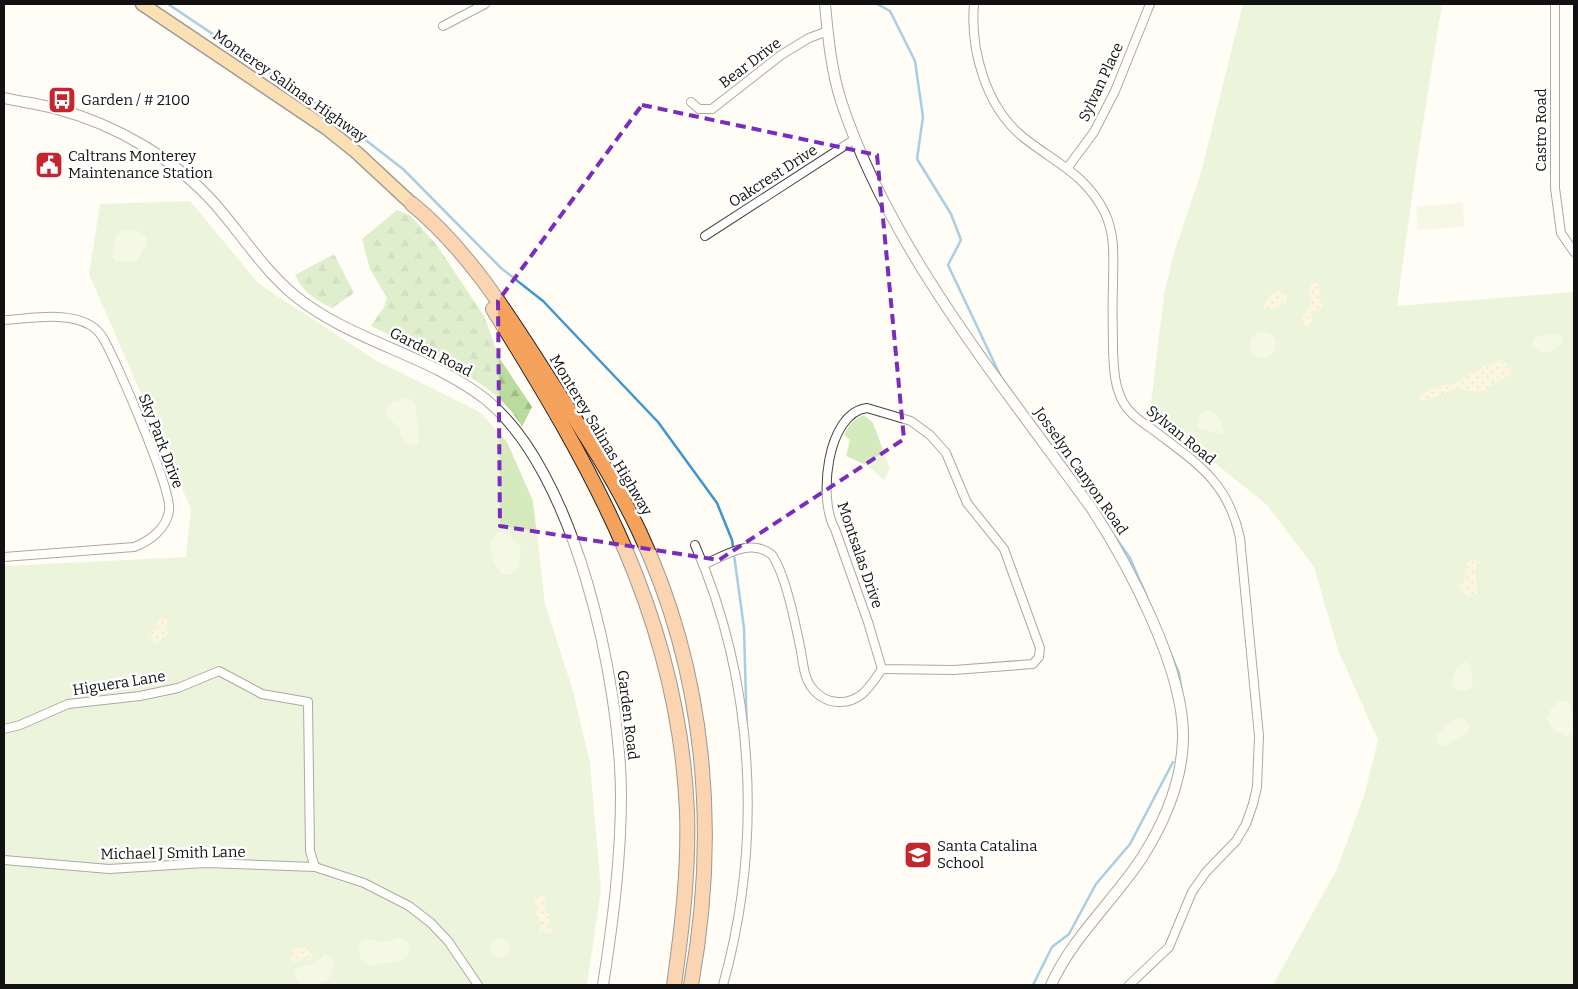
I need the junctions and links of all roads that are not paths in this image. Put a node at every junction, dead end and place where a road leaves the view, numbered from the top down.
1 (142, 4) edge
2 (485, 4) edge
3 (825, 4) edge
4 (974, 4) edge
5 (1150, 4) edge
6 (1555, 4) edge
7 (443, 26) dead end
8 (828, 31) junction
9 (4, 98) edge
10 (691, 102) dead end
11 (855, 139) junction
12 (1068, 167) junction
13 (412, 204) junction
14 (705, 236) dead end
15 (1574, 252) edge
16 (4, 320) edge
17 (695, 545) dead end
18 (4, 557) edge
19 (703, 564) junction
20 (882, 669) junction
21 (4, 729) edge
22 (4, 860) edge
23 (315, 867) junction
24 (679, 948) junction
25 (478, 985) edge
26 (602, 985) edge
27 (669, 985) edge
28 (674, 985) edge
29 (691, 985) edge
30 (723, 985) edge
31 (1051, 985) edge
32 (1129, 985) edge

1 - 13 highway, Monterey Salinas Highway
2 - 7 street
3 - 8 street, Josselyn Canyon Road
4 - 12 street, Sylvan Road
5 - 12 street, Sylvan Place
6 - 15 street, Castro Road
8 - 10 street, Bear Drive
8 - 11 street, Josselyn Canyon Road
9 - 26 street, Garden Road
11 - 14 street, Oakcrest Drive
11 - 31 street, Josselyn Canyon Road
12 - 32 street, Sylvan Road
13 - 24 highway, Monterey Salinas Highway
13 - 29 highway, Monterey Salinas Highway
16 - 18 street, Sky Park Drive
17 - 19 street
19 - 20 street
19 - 30 street
20 - 20 street, Montsalas Drive
21 - 23 street, Higuera Lane
22 - 23 street, Michael J Smith Lane
23 - 25 street, Michael J Smith Lane
24 - 27 highway
24 - 28 highway

